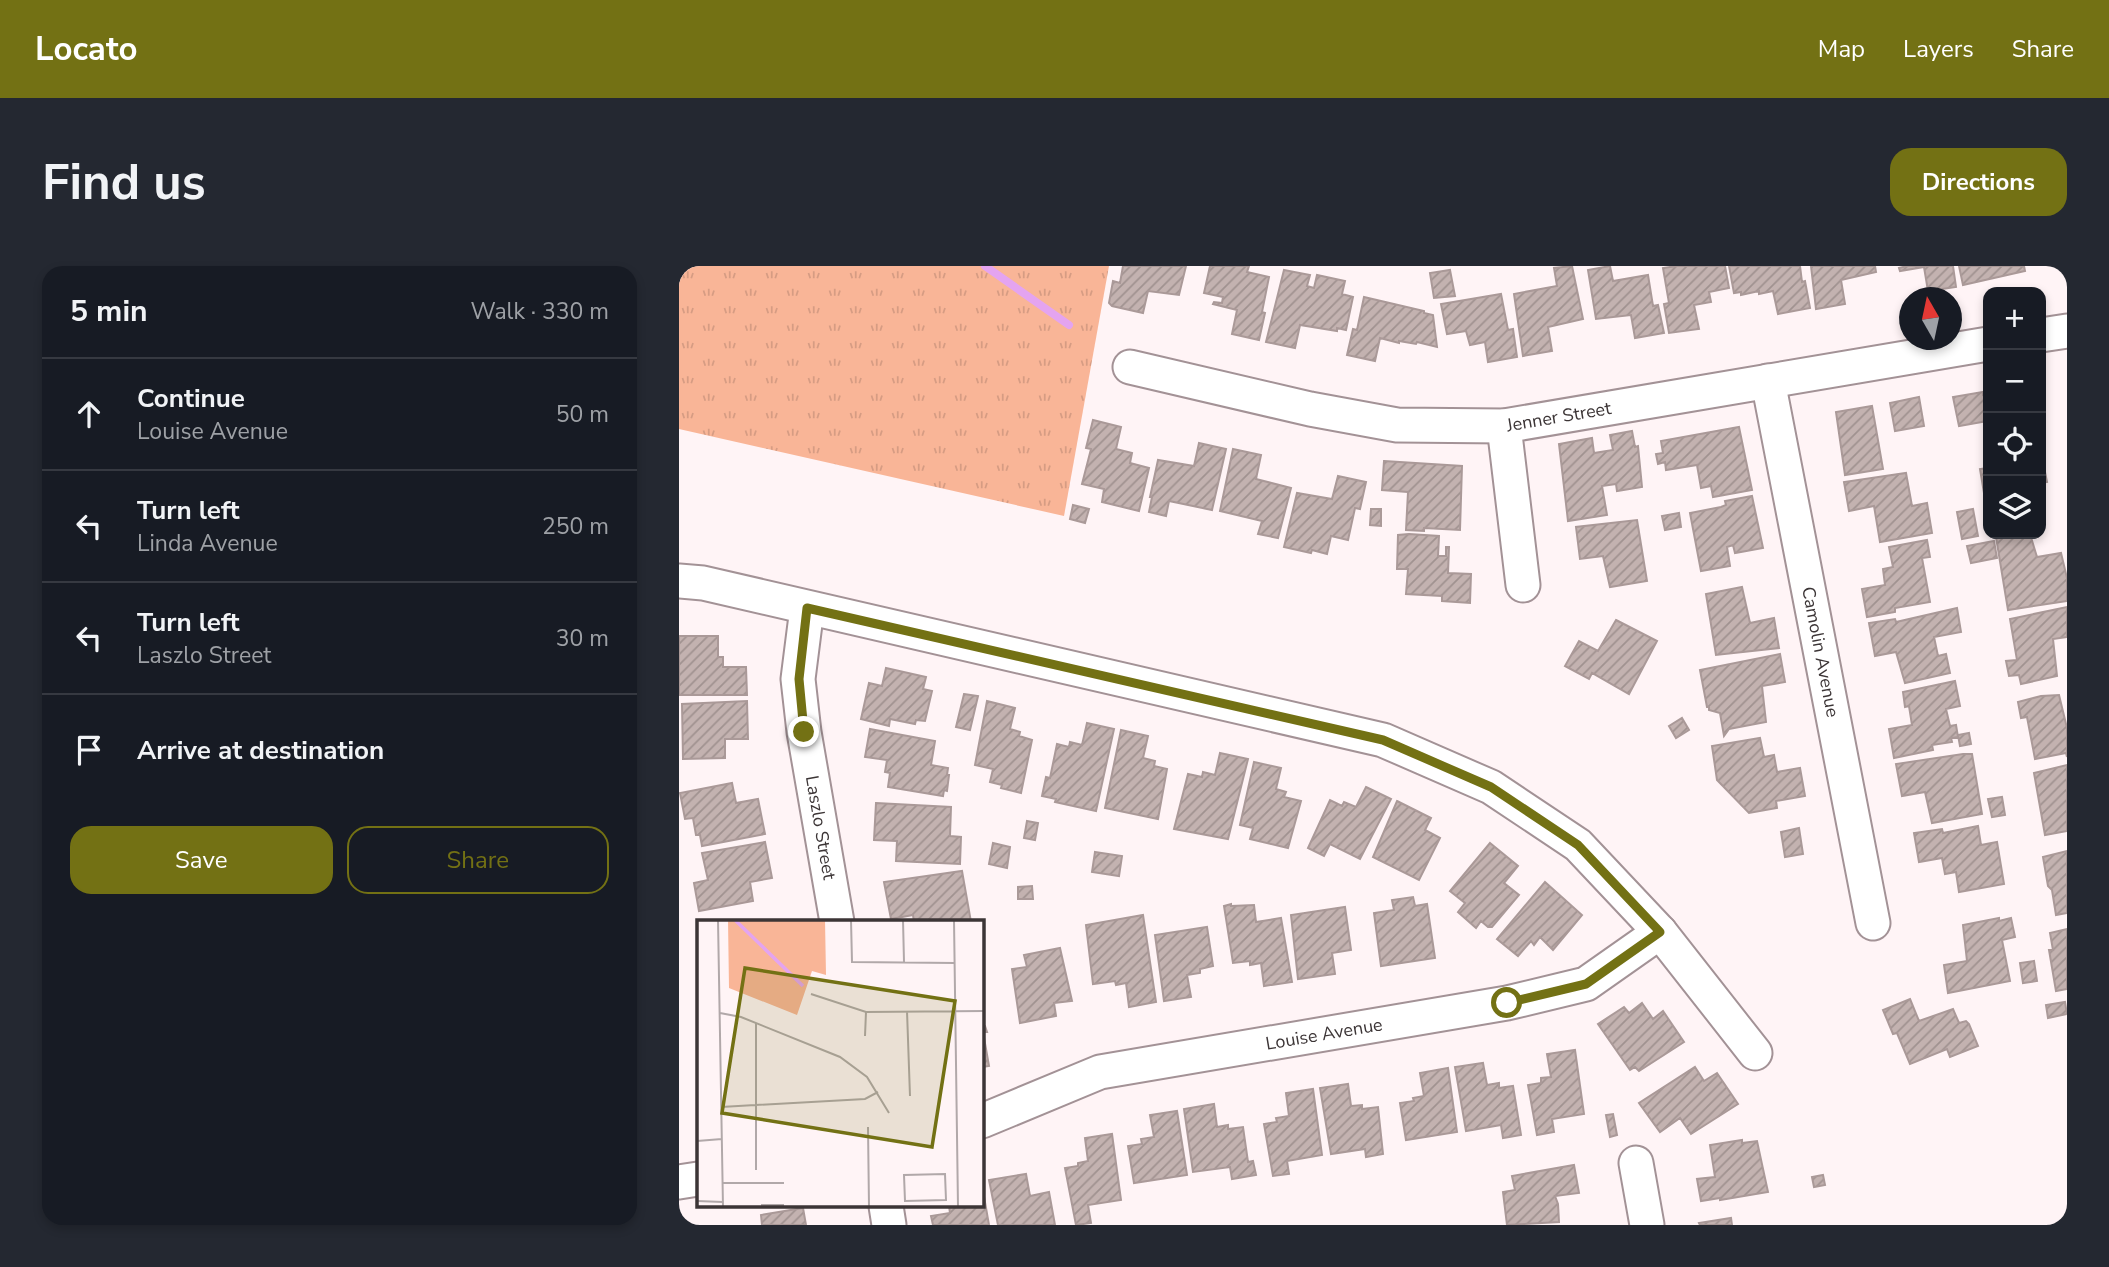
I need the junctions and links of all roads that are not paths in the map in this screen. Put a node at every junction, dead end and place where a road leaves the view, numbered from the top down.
1 (2067, 331) edge
2 (2046, 334) edge
3 (1983, 345) edge
4 (1130, 367) dead end
5 (1767, 381) junction
6 (1504, 426) junction
7 (679, 581) edge
8 (1523, 585) dead end
9 (807, 608) junction
10 (837, 920) edge
11 (1873, 923) dead end
12 (1660, 932) junction
13 (1755, 1053) dead end
14 (983, 1121) edge
15 (1636, 1164) dead end
16 (697, 1179) edge
17 (679, 1182) edge
18 (1647, 1225) edge

1 - 2 street
3 - 5 street, Jenner Street
4 - 6 street, Jenner Street
5 - 6 street, Jenner Street
5 - 11 street, Camolin Avenue
6 - 8 street
7 - 9 street
9 - 10 street, Laszlo Street
9 - 12 street
12 - 13 street
12 - 14 street, Louise Avenue
15 - 18 street
16 - 17 street

